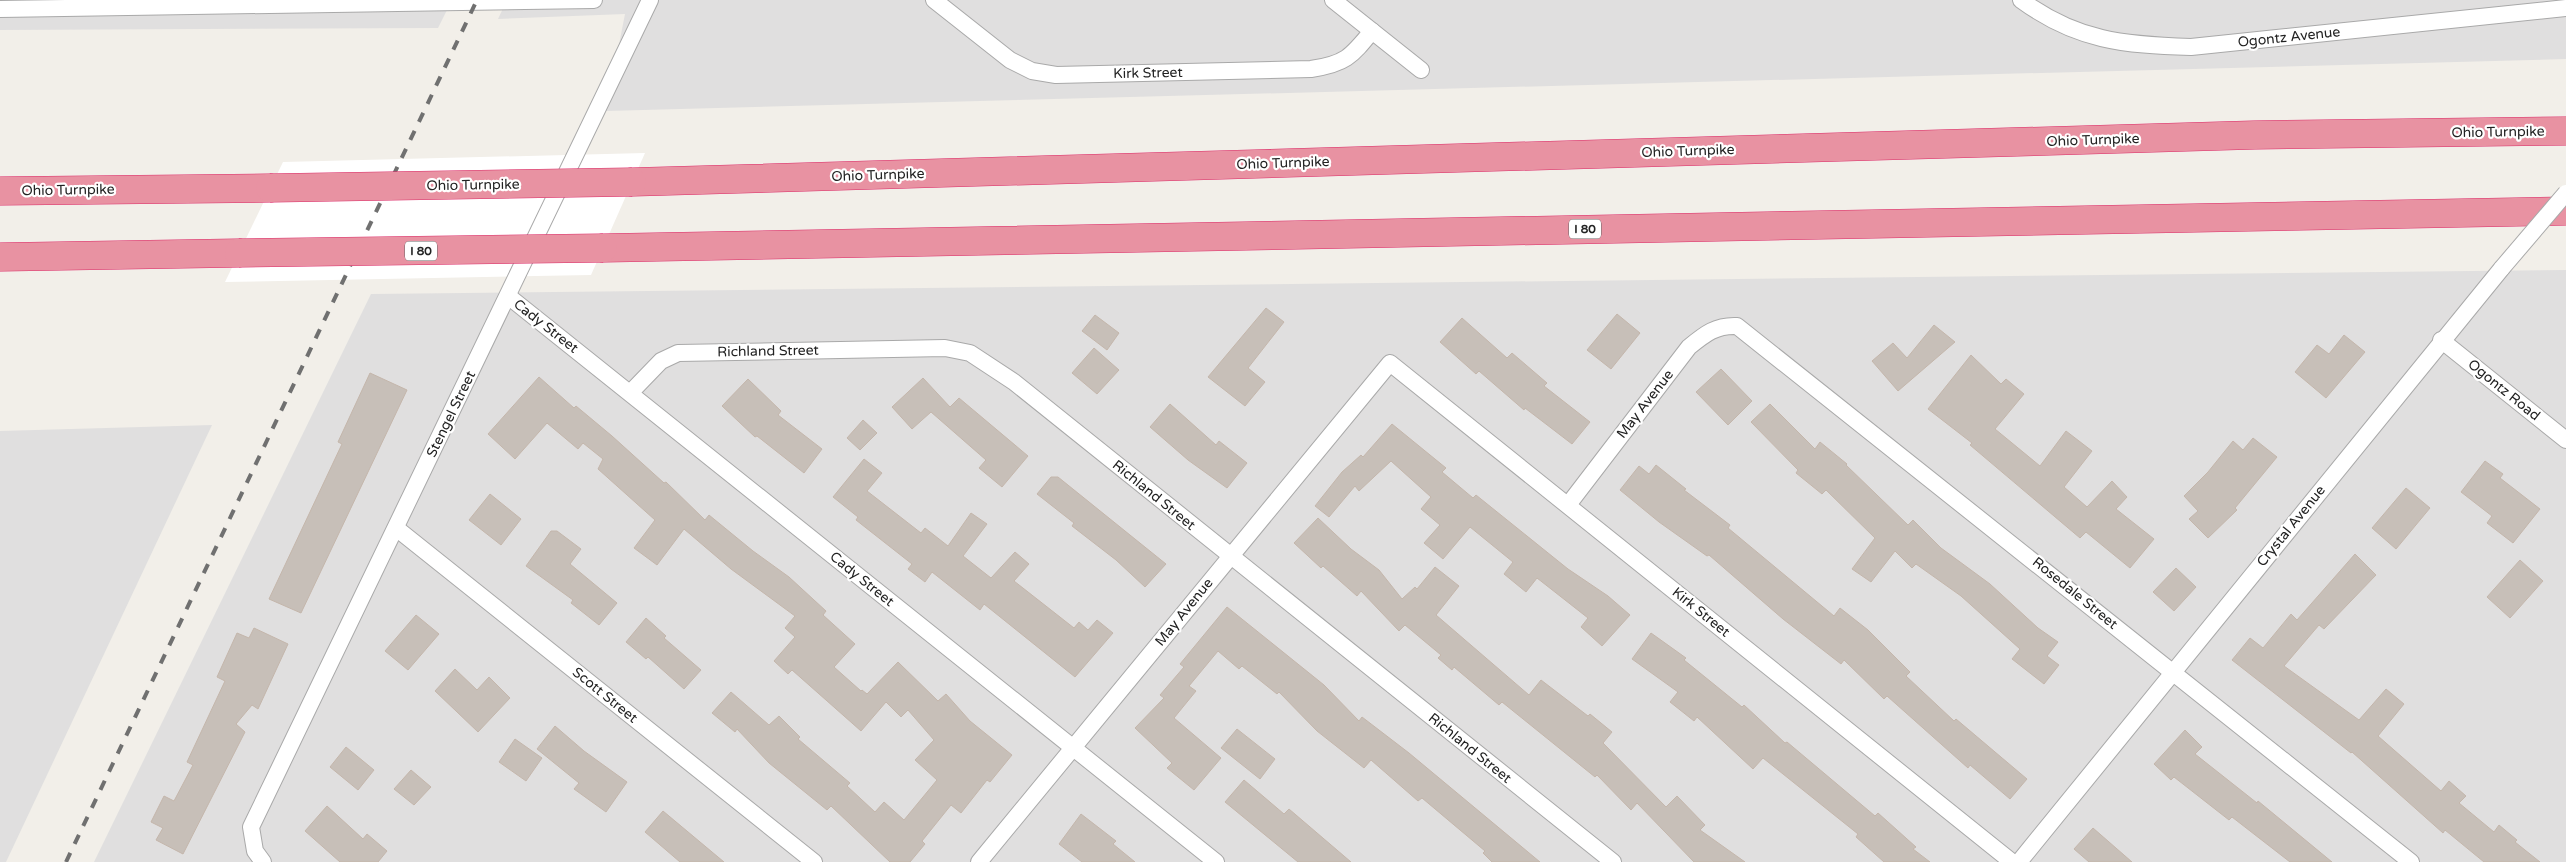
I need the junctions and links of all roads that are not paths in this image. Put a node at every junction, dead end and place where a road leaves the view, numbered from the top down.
1 (594, 0) edge
2 (650, 0) edge
3 (934, 0) edge
4 (1333, 0) edge
5 (2021, 0) edge
6 (4, 6) edge
7 (2566, 8) edge
8 (1372, 31) junction
9 (1421, 70) dead end
10 (2566, 131) edge
11 (0, 191) edge
12 (2566, 193) edge
13 (2566, 211) edge
14 (0, 257) edge
15 (508, 296) junction
16 (1738, 326) joint
17 (2441, 340) junction
18 (1390, 363) joint
19 (630, 392) junction
20 (2566, 440) edge
21 (1568, 505) junction
22 (396, 528) junction
23 (1230, 556) junction
24 (2173, 672) junction
25 (1073, 747) junction
26 (263, 862) edge
27 (814, 862) edge
28 (979, 862) edge
29 (1216, 862) edge
30 (1613, 862) edge
31 (2012, 862) edge
32 (2019, 862) edge
33 (2411, 862) edge

1 - 6 street
2 - 15 street, Stengel Street
3 - 8 street, Kirk Street
4 - 8 street
5 - 7 street, Ogontz Avenue
8 - 9 street
10 - 11 highway, Ohio Turnpike, bridge
12 - 17 street, Crystal Avenue, bridge
13 - 14 highway, I 80, bridge
15 - 19 street, Cady Street
15 - 22 street, Stengel Street
16 - 21 street, May Avenue
16 - 24 street, Rosedale Street
17 - 20 street, Ogontz Road
17 - 24 street, Crystal Avenue
18 - 21 street, Kirk Street
18 - 23 street, May Avenue
19 - 23 street, Richland Street
19 - 25 street, Cady Street
21 - 31 street, Kirk Street
22 - 26 street, Stengel Street
22 - 27 street, Scott Street
23 - 25 street, May Avenue
23 - 30 street, Richland Street
24 - 32 street, Crystal Avenue
24 - 33 street, Rosedale Street
25 - 28 street, May Avenue
25 - 29 street, Cady Street

